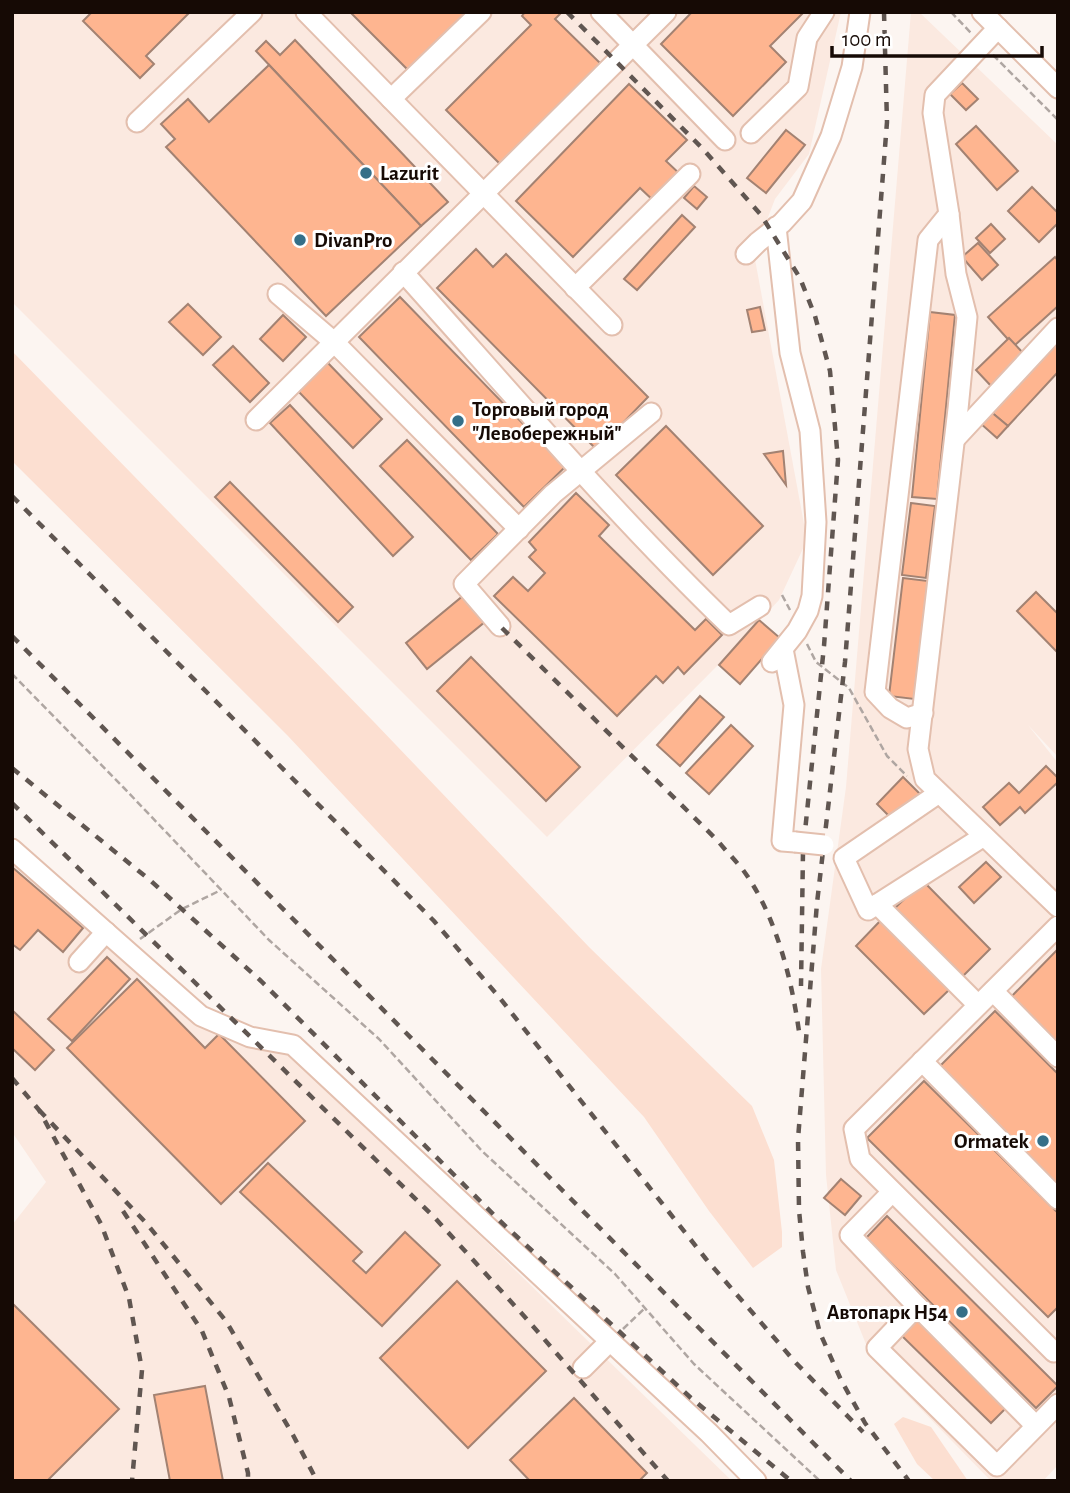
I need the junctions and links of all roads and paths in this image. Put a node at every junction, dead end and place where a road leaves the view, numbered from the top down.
1 (252, 12) edge
2 (306, 12) edge
3 (481, 12) edge
4 (601, 12) edge
5 (666, 12) edge
6 (824, 12) edge
7 (860, 12) edge
8 (950, 12) edge
9 (982, 12) edge
10 (998, 29) junction
11 (632, 45) junction
12 (983, 45) junction
13 (1058, 88) edge
14 (391, 99) junction
15 (1058, 120) edge
16 (137, 122) dead end
17 (751, 133) dead end
18 (724, 139) dead end
19 (690, 174) dead end
20 (482, 193) junction
21 (950, 214) junction
22 (776, 228) junction
23 (746, 254) dead end
24 (403, 272) junction
25 (575, 288) junction
26 (278, 294) dead end
27 (612, 326) dead end
28 (1058, 328) edge
29 (334, 342) junction
30 (651, 413) dead end
31 (256, 419) dead end
32 (955, 439) junction
33 (581, 471) junction
34 (519, 529) junction
35 (782, 595) dead end
36 (760, 606) dead end
37 (500, 626) dead end
38 (799, 628) junction
39 (12, 674) edge
40 (923, 713) junction
41 (934, 796) junction
42 (984, 836) junction
43 (859, 848) junction
44 (12, 849) edge
45 (221, 890) junction
46 (877, 904) junction
47 (1058, 907) edge
48 (1058, 926) edge
49 (106, 932) junction
50 (124, 949) junction
51 (79, 962) dead end
52 (993, 990) junction
53 (978, 1005) junction
54 (1058, 1057) edge
55 (922, 1061) junction
56 (892, 1192) junction
57 (1058, 1199) edge
58 (917, 1306) junction
59 (645, 1308) junction
60 (610, 1340) junction
61 (1057, 1352) edge
62 (583, 1368) dead end
63 (1058, 1404) edge
64 (1036, 1426) junction
65 (756, 1481) edge
66 (820, 1481) edge

1 - 16 street
2 - 14 street
3 - 14 street
4 - 11 street
5 - 11 street
6 - 17 street
7 - 22 street
8 - 12 path
9 - 10 street
10 - 12 street
10 - 13 street
11 - 18 street
11 - 20 street
12 - 15 path
12 - 21 street
14 - 20 street
19 - 25 street
20 - 24 street
20 - 25 street
21 - 32 street
21 - 40 street
22 - 23 street
22 - 38 street
24 - 29 street
24 - 33 street
25 - 27 street
26 - 29 street
28 - 32 street
29 - 31 street
29 - 34 street
30 - 33 street
32 - 40 street
33 - 34 street
33 - 36 street
34 - 37 street
35 - 38 path
38 - 41 path
38 - 43 street, bridge
39 - 45 path
40 - 41 street
41 - 42 street
41 - 43 street
42 - 46 street
42 - 47 street
43 - 46 street
44 - 49 street
45 - 50 path
45 - 59 path
46 - 53 street
48 - 52 street
49 - 50 street
49 - 51 street
50 - 60 street
52 - 53 street
52 - 54 street
53 - 55 street
55 - 56 street
55 - 57 street
56 - 58 street
56 - 61 street
58 - 64 street
58 - 64 street
59 - 60 path
59 - 66 path
60 - 62 street
60 - 65 street
63 - 64 street

